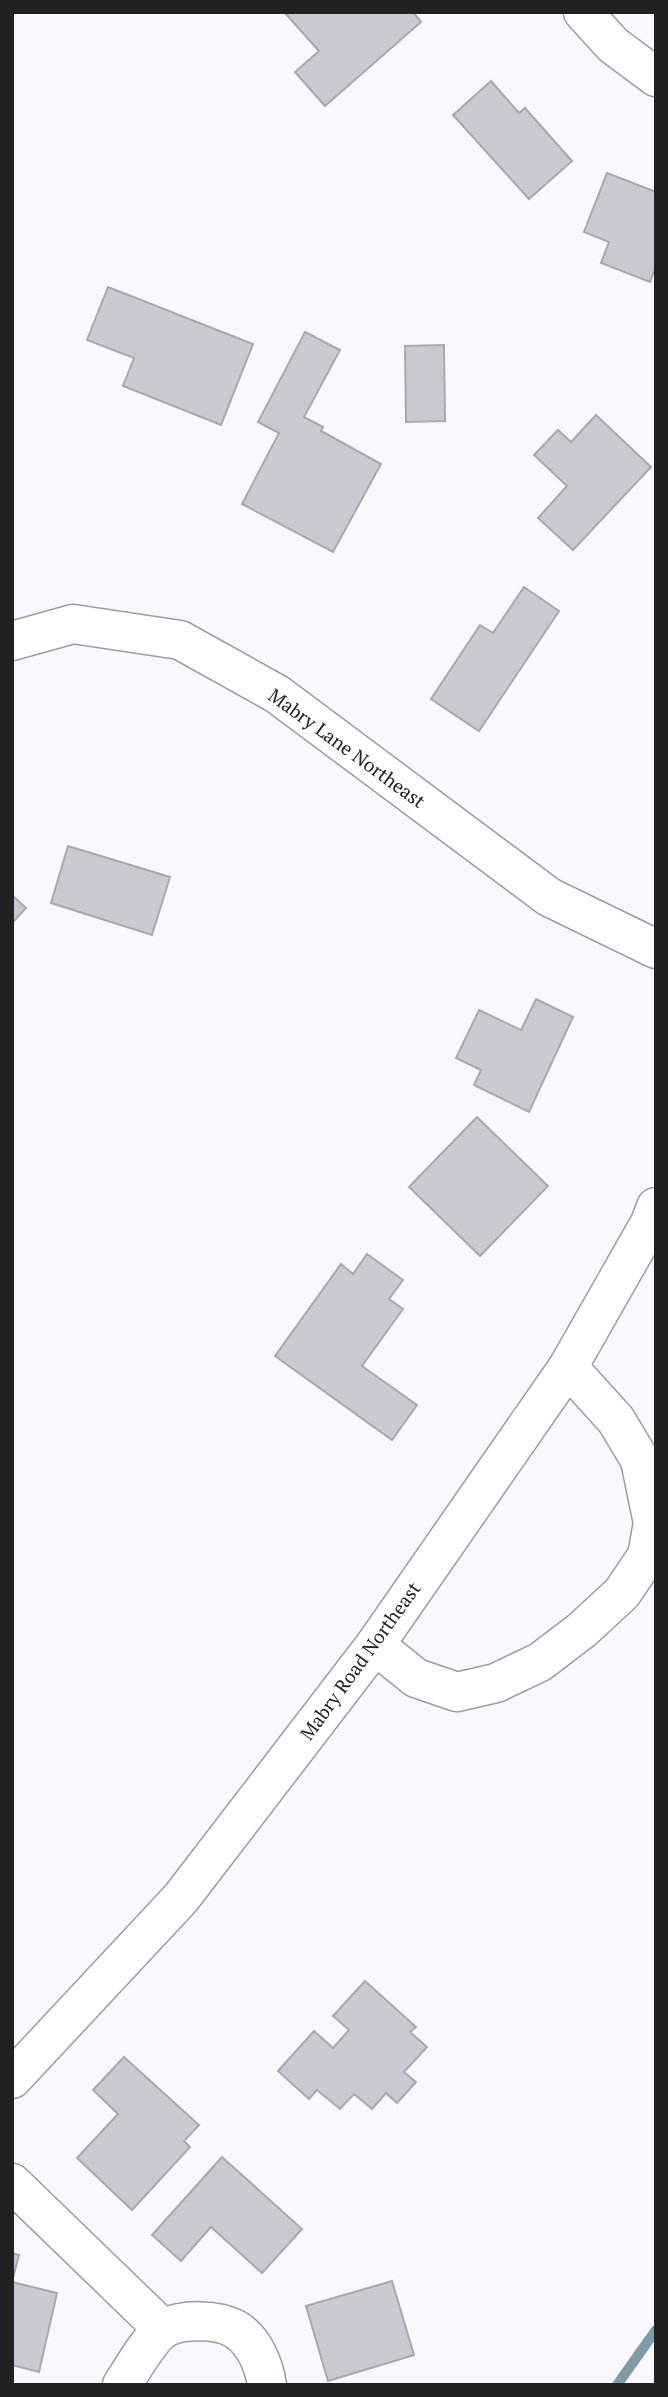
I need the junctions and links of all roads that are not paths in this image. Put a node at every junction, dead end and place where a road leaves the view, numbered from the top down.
1 (583, 12) edge
2 (656, 77) edge
3 (12, 640) edge
4 (656, 949) edge
5 (656, 1206) edge
6 (568, 1367) junction
7 (374, 1645) junction
8 (12, 2079) edge
9 (12, 2183) edge
10 (163, 2329) junction
11 (122, 2385) edge
12 (267, 2385) edge

1 - 2 street
3 - 4 street, Mabry Lane Northeast
5 - 6 street, Mabry Road Northeast
6 - 7 street, Mabry Road Northeast
6 - 7 street
7 - 8 street, Mabry Road Northeast
9 - 10 street
10 - 11 street
10 - 12 street

